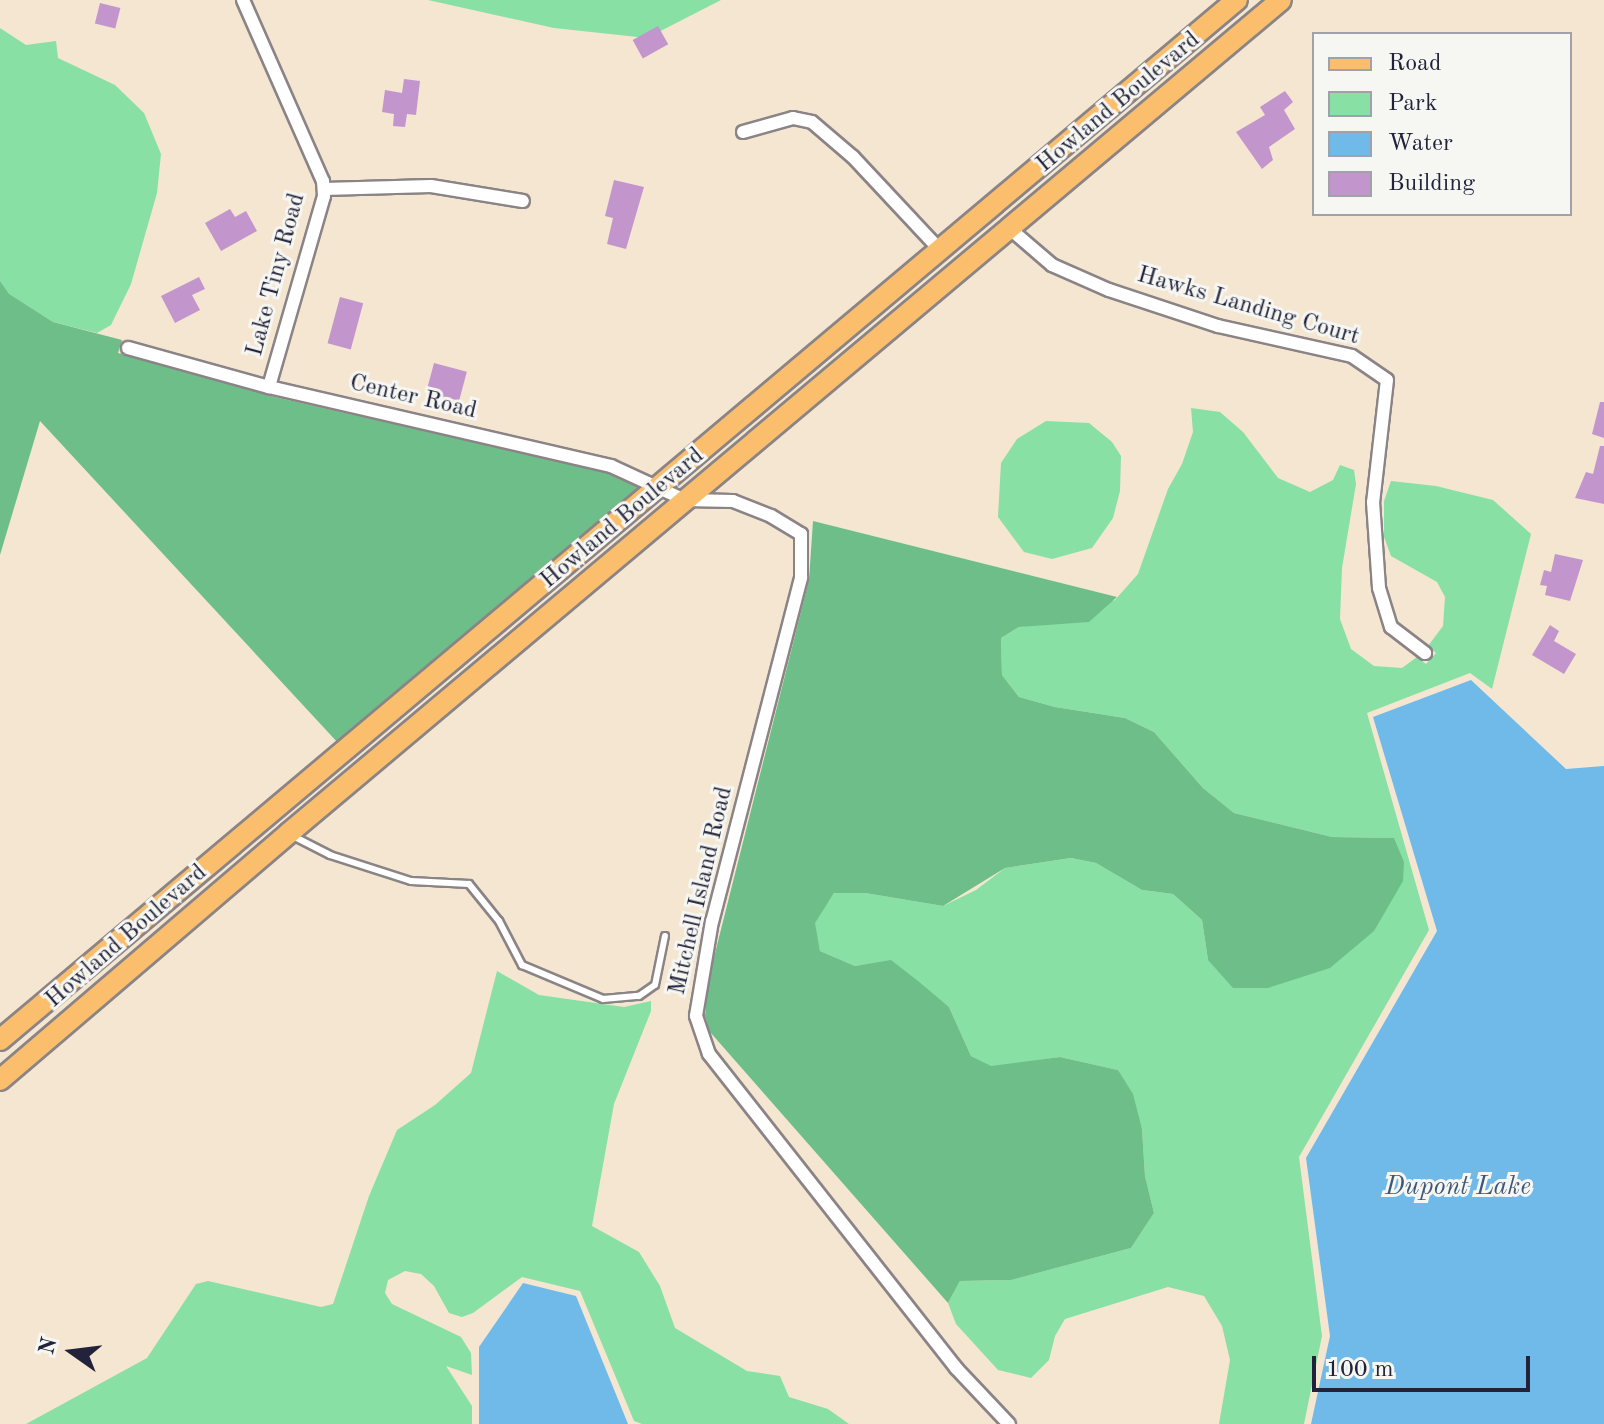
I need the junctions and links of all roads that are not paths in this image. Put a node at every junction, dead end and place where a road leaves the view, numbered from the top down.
1 (243, 0) edge
2 (1237, 0) edge
3 (1281, 0) edge
4 (743, 132) dead end
5 (324, 189) junction
6 (523, 201) dead end
7 (1009, 228) junction
8 (941, 251) junction
9 (128, 348) dead end
10 (269, 387) junction
11 (657, 487) junction
12 (685, 500) junction
13 (1425, 653) dead end
14 (289, 833) junction
15 (665, 936) dead end
16 (72, 980) junction
17 (0, 1040) edge
18 (0, 1058) edge
19 (0, 1080) edge
20 (1009, 1424) edge

1 - 5 street, Lake Tiny Road
2 - 8 main road, Howland Boulevard
3 - 7 main road, Howland Boulevard
4 - 8 street
5 - 6 street
5 - 10 street, Lake Tiny Road
7 - 12 main road, Howland Boulevard
7 - 13 street, Hawks Landing Court
8 - 11 main road, Howland Boulevard
9 - 10 street, Center Road
10 - 11 street, Center Road
11 - 12 street, Center Road
11 - 16 main road, Howland Boulevard
12 - 14 main road, Howland Boulevard
12 - 20 street, Mitchell Island Road
14 - 15 lane
14 - 19 main road, Howland Boulevard
16 - 17 main road, Howland Boulevard
16 - 18 main road

